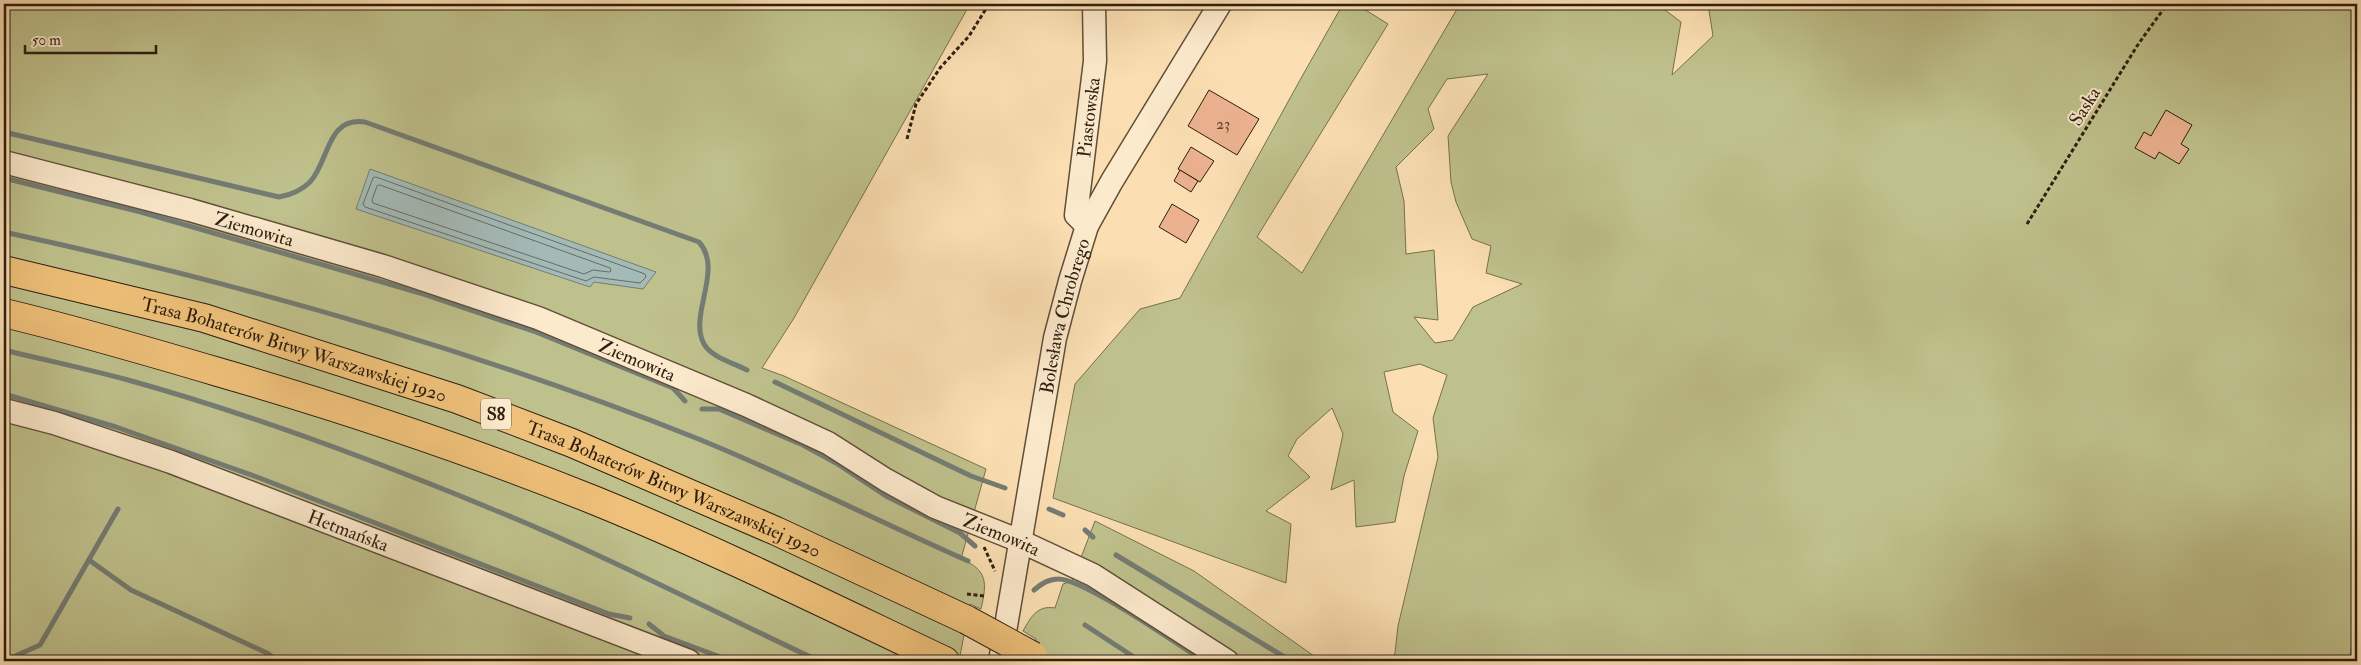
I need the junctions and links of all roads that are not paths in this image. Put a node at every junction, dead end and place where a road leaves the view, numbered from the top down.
1 (1094, 4) edge
2 (1220, 4) edge
3 (4, 162) edge
4 (1087, 226) junction
5 (4, 270) edge
6 (4, 313) edge
7 (4, 410) edge
8 (1020, 541) junction
9 (1038, 659) edge
10 (688, 661) edge
11 (945, 661) edge
12 (1000, 661) edge
13 (1227, 661) edge

1 - 4 street, Piastowska
2 - 4 street, Bolesława Chrobrego
3 - 8 street, Ziemowita
4 - 8 street, Bolesława Chrobrego
5 - 9 highway, Trasa Bohaterów Bitwy Warszawskiej 1920 / S8, bridge
6 - 11 highway, S8
7 - 10 street, Hetmańska
8 - 12 street, Bolesława Chrobrego
8 - 13 street, Ziemowita

